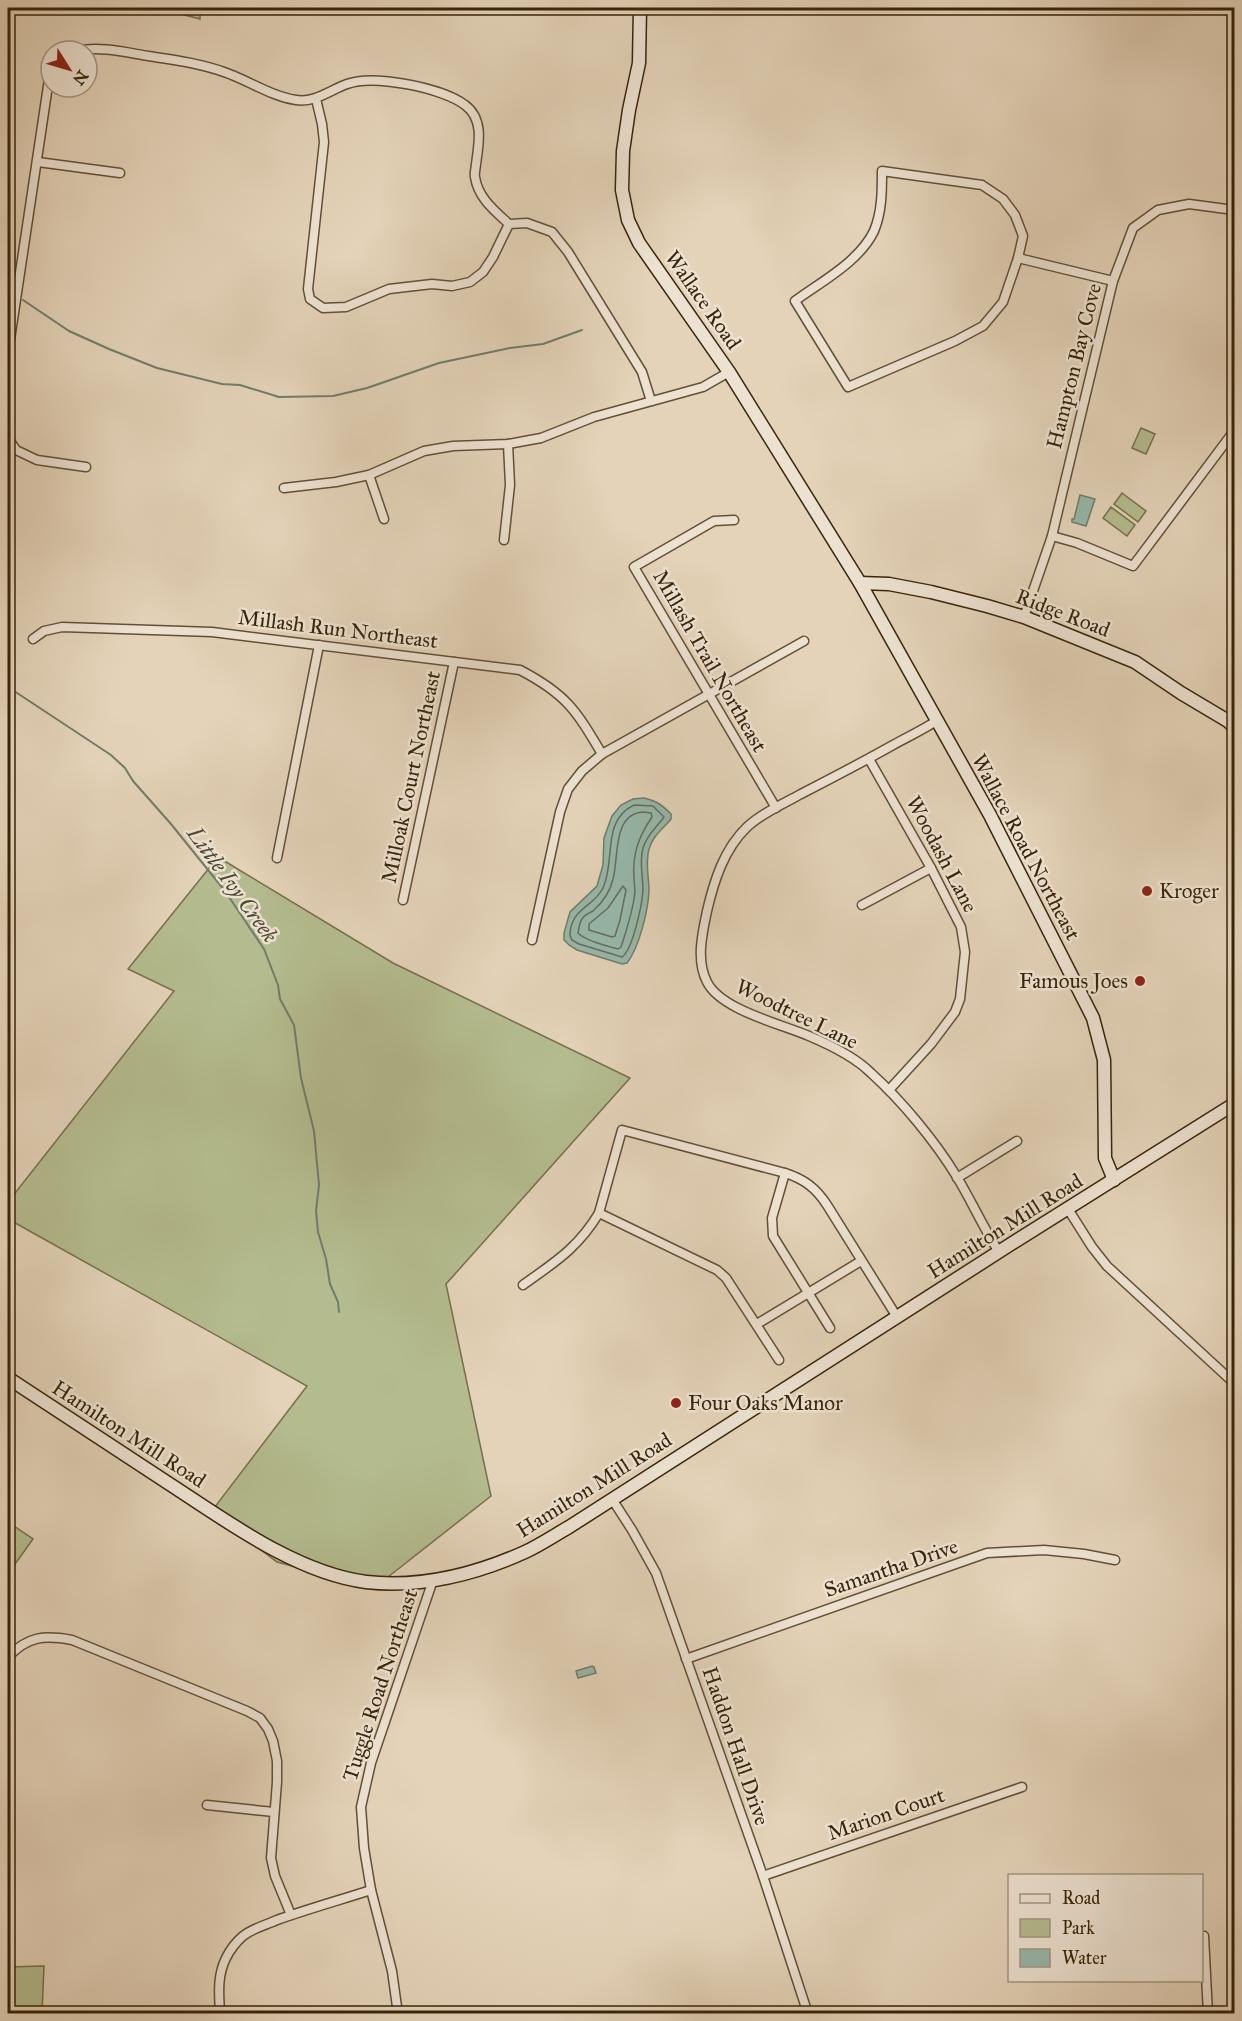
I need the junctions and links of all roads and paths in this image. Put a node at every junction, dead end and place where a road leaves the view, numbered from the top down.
1 (640, 8) edge
2 (99, 48) edge
3 (46, 99) edge
4 (316, 99) junction
5 (38, 162) junction
6 (120, 173) dead end
7 (1234, 210) edge
8 (509, 224) junction
9 (1018, 258) junction
10 (1113, 281) junction
11 (8, 353) edge
12 (729, 372) junction
13 (651, 401) junction
14 (1234, 431) edge
15 (8, 438) edge
16 (508, 444) junction
17 (86, 466) dead end
18 (369, 475) junction
19 (284, 488) dead end
20 (384, 519) dead end
21 (734, 520) dead end
22 (1052, 536) junction
23 (504, 540) dead end
24 (860, 583) junction
25 (1024, 618) junction
26 (33, 639) dead end
27 (804, 641) dead end
28 (319, 645) junction
29 (454, 662) junction
30 (709, 695) junction
31 (936, 721) junction
32 (1234, 727) edge
33 (602, 754) junction
34 (869, 759) junction
35 (776, 808) junction
36 (277, 858) dead end
37 (931, 868) junction
38 (403, 900) dead end
39 (862, 905) dead end
40 (532, 940) dead end
41 (889, 1090) junction
42 (1234, 1104) edge
43 (1017, 1141) dead end
44 (785, 1173) junction
45 (957, 1178) junction
46 (1114, 1180) junction
47 (1068, 1209) junction
48 (599, 1213) junction
49 (999, 1252) junction
50 (861, 1261) junction
51 (524, 1285) dead end
52 (808, 1293) junction
53 (897, 1317) junction
54 (757, 1324) junction
55 (830, 1328) dead end
56 (778, 1360) dead end
57 (8, 1378) edge
58 (1234, 1383) edge
59 (612, 1499) junction
60 (1114, 1560) dead end
61 (433, 1580) junction
62 (8, 1657) edge
63 (686, 1659) junction
64 (1022, 1787) dead end
65 (207, 1804) dead end
66 (274, 1812) junction
67 (763, 1876) junction
68 (371, 1890) junction
69 (291, 1915) junction
70 (1204, 1936) dead end
71 (220, 2013) edge
72 (398, 2013) edge
73 (808, 2013) edge
74 (1208, 2013) edge

1 - 12 street, Wallace Road
2 - 4 street
3 - 5 street
4 - 8 street
4 - 8 street
5 - 6 street
5 - 11 street
7 - 10 street, Hampton Bay Cove
8 - 13 street
9 - 9 street
9 - 10 street
10 - 22 street, Hampton Bay Cove
12 - 13 street
12 - 24 street, Wallace Road
13 - 16 street
14 - 22 street
15 - 17 street
16 - 18 street
16 - 23 street
18 - 19 street
18 - 20 street
21 - 30 street, Millash Trail Northeast
22 - 25 street, Hampton Bay Cove
24 - 25 street, Ridge Road
24 - 31 street, Wallace Road Northeast
25 - 32 street, Ridge Road
26 - 28 street, Millash Run Northeast
27 - 30 street
28 - 29 street, Millash Run Northeast
28 - 36 street
29 - 33 street, Millash Run Northeast
29 - 38 street, Milloak Court Northeast
30 - 33 street
30 - 35 street, Millash Trail Northeast
31 - 34 street, Woodtree Lane
31 - 46 street, Wallace Road Northeast
33 - 40 street
34 - 35 street, Woodtree Lane
34 - 37 street, Woodash Lane
35 - 41 street, Woodtree Lane
37 - 39 street
37 - 41 street, Woodash Lane
41 - 45 street, Woodtree Lane
42 - 46 street, Hamilton Mill Road
43 - 45 street
44 - 48 street
44 - 50 street
44 - 52 street
45 - 49 street, Woodtree Lane
46 - 47 street, Hamilton Mill Road
47 - 49 street, Hamilton Mill Road
47 - 58 street
48 - 51 street
48 - 54 street
49 - 53 street, Hamilton Mill Road
50 - 52 street
50 - 53 street
52 - 54 street
52 - 55 street
53 - 59 street, Hamilton Mill Road
54 - 56 street
57 - 61 street, Hamilton Mill Road
59 - 61 street, Hamilton Mill Road
59 - 63 street, Haddon Hall Drive
60 - 63 street, Samantha Drive
61 - 68 street, Tuggle Road Northeast
62 - 66 street
63 - 67 street, Haddon Hall Drive
64 - 67 street, Marion Court
65 - 66 street
66 - 69 street
67 - 73 street, Haddon Hall Drive
68 - 69 street
68 - 72 street, Tuggle Road Northeast
69 - 71 street
70 - 74 street

